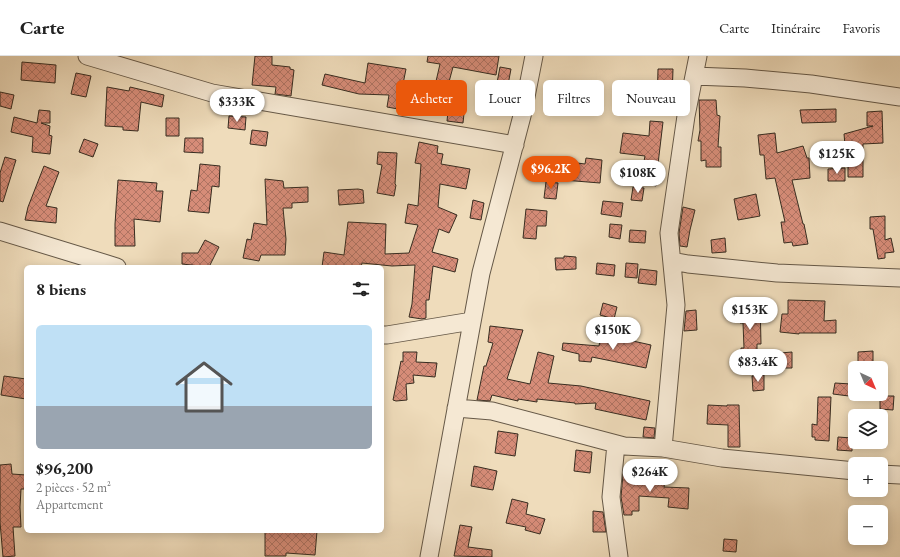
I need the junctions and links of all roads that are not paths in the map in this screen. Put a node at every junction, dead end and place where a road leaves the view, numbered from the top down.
1 (87, 56) edge
2 (534, 56) edge
3 (698, 56) edge
4 (694, 76) junction
5 (900, 97) edge
6 (514, 145) junction
7 (0, 231) edge
8 (672, 261) junction
9 (110, 265) edge
10 (900, 278) edge
11 (472, 321) junction
12 (384, 334) edge
13 (456, 408) junction
14 (616, 444) junction
15 (662, 448) junction
16 (848, 470) edge
17 (888, 475) edge
18 (900, 476) edge
19 (429, 557) edge
20 (618, 557) edge

1 - 6 street
2 - 6 street
3 - 4 street
4 - 5 street
4 - 8 street
6 - 11 street
7 - 9 street
8 - 10 street
8 - 15 street
11 - 12 street
11 - 13 street
13 - 14 street
13 - 19 street
14 - 15 street
14 - 20 street
15 - 16 street
17 - 18 street

